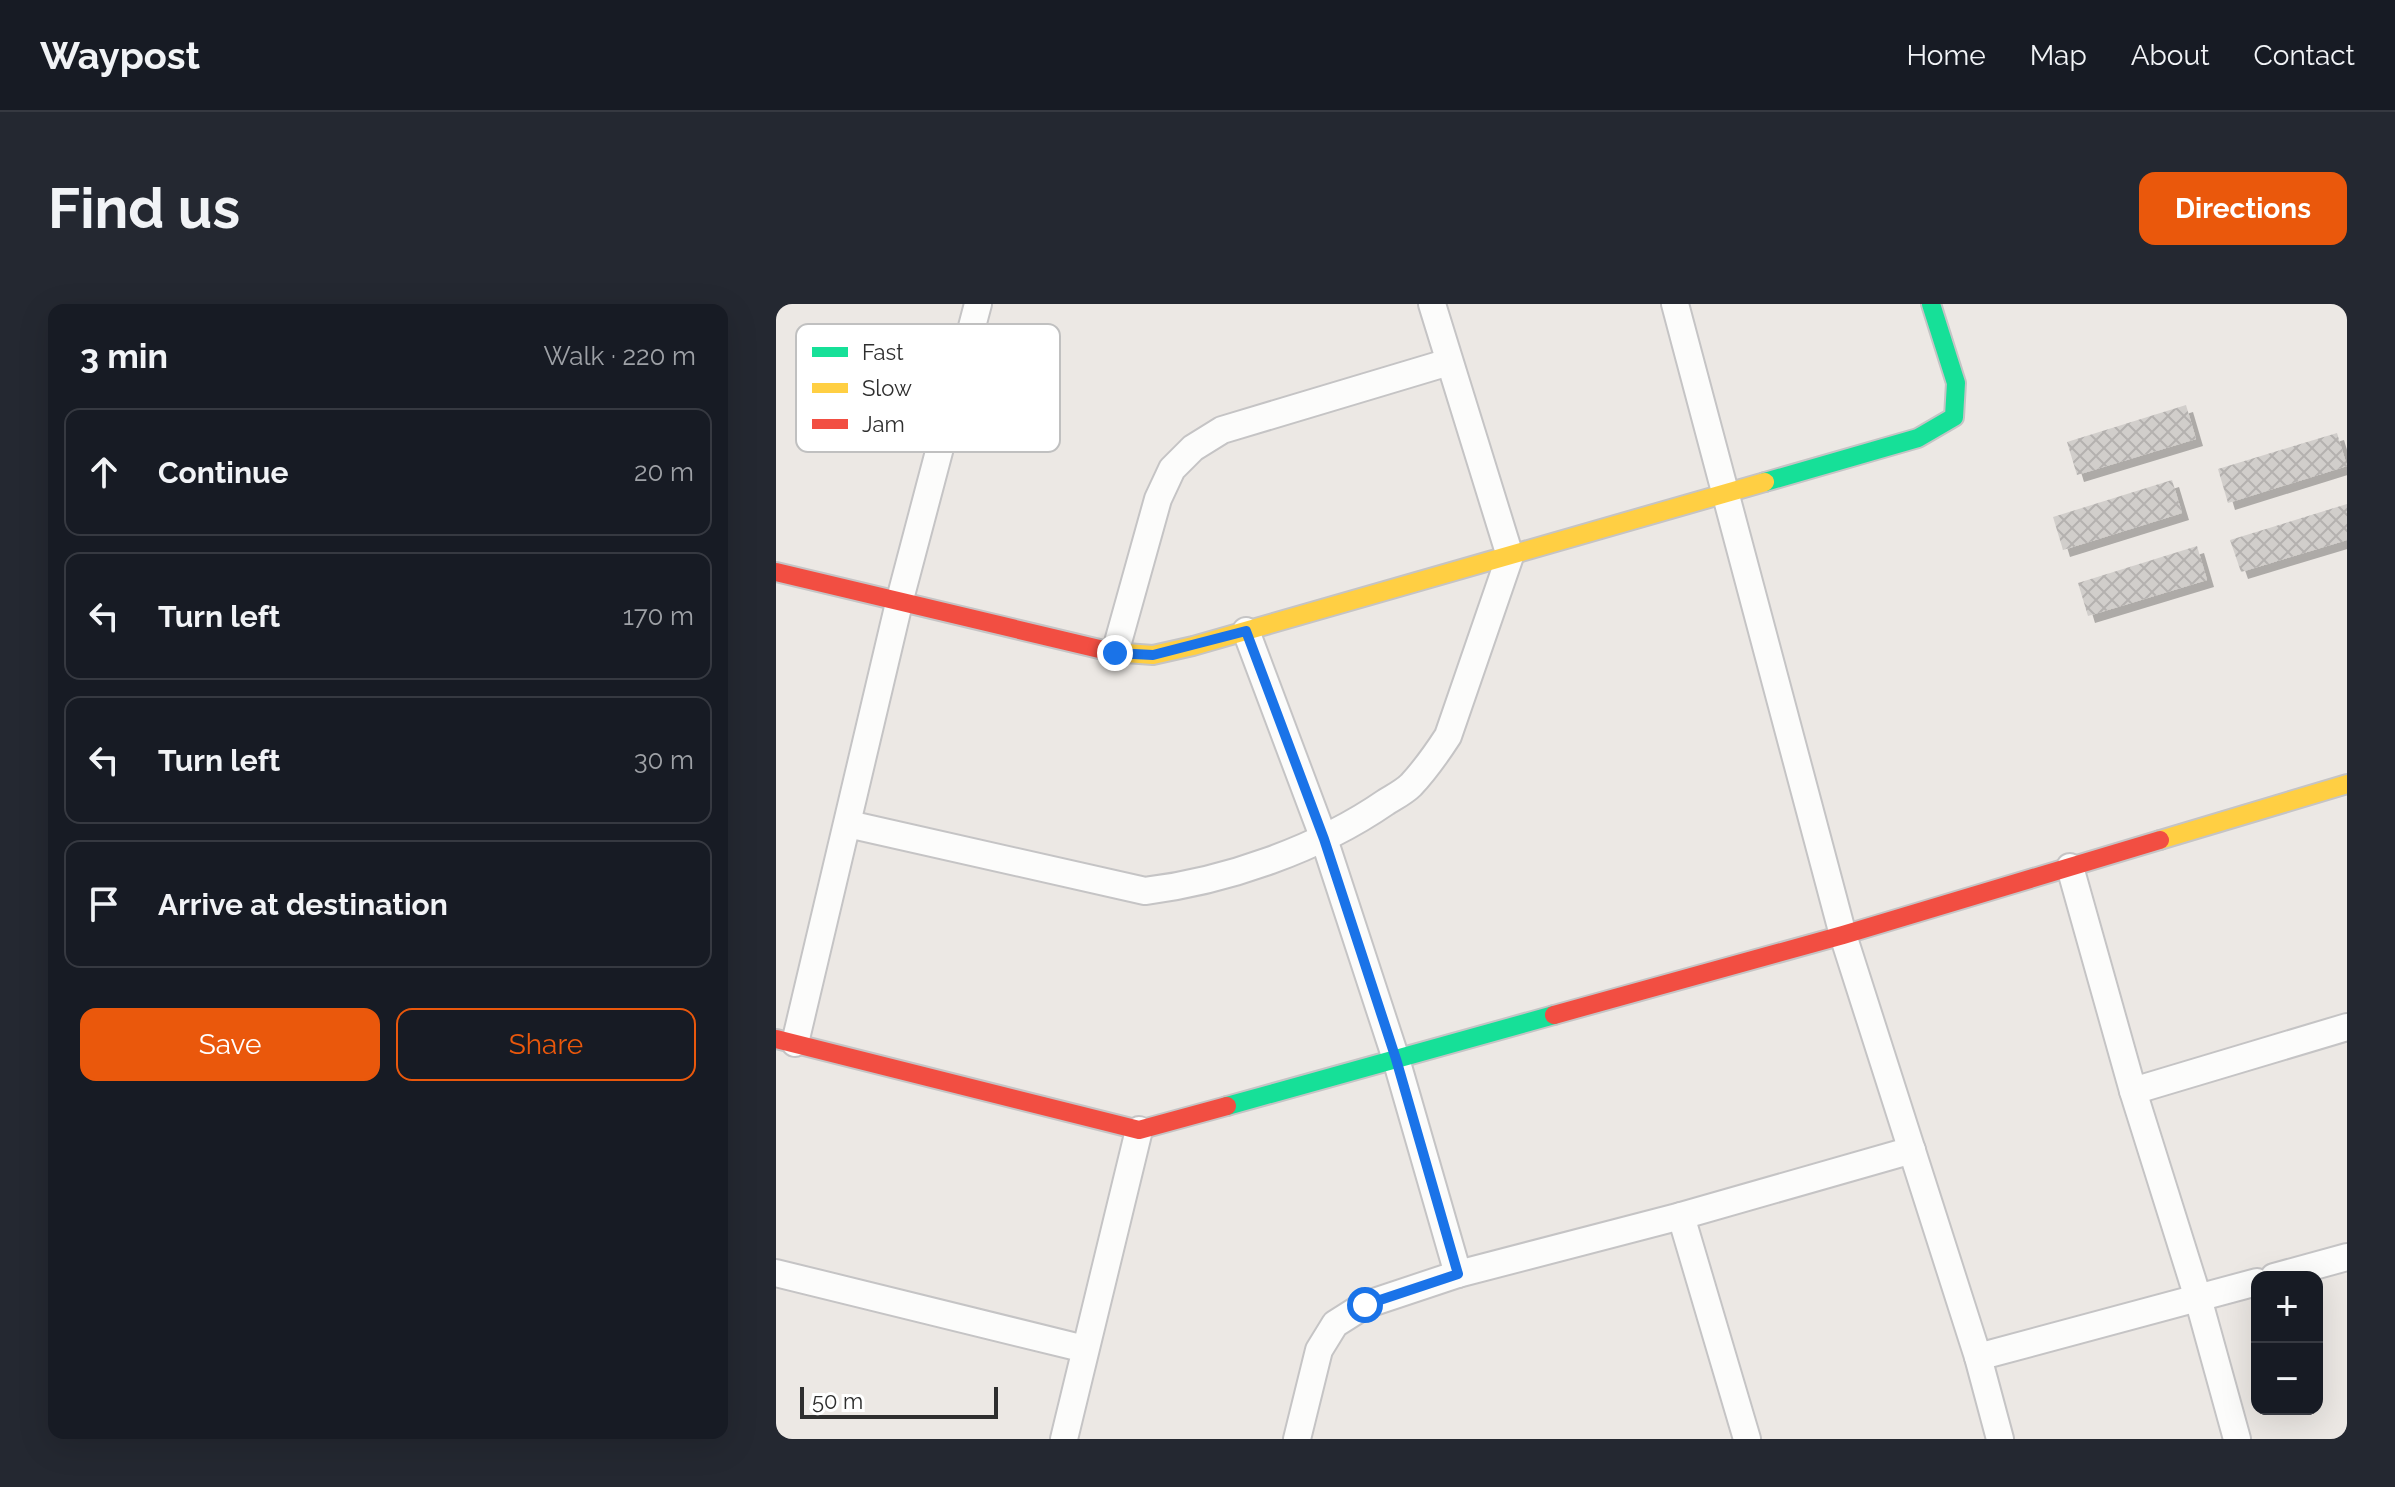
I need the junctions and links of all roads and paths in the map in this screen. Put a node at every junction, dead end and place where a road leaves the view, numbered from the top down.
1 (978, 304) edge
2 (1432, 304) edge
3 (1675, 304) edge
4 (1931, 304) edge
5 (973, 324) edge
6 (1449, 362) junction
7 (939, 452) edge
8 (1727, 493) junction
9 (1510, 556) junction
10 (776, 572) edge
11 (899, 603) junction
12 (1246, 631) junction
13 (1115, 653) junction
14 (2347, 784) edge
15 (848, 824) junction
16 (1324, 839) junction
17 (2070, 867) junction
18 (1843, 935) junction
19 (2347, 1027) edge
20 (786, 1041) edge
21 (1396, 1059) junction
22 (2133, 1091) junction
23 (1139, 1130) junction
24 (1912, 1150) junction
25 (1681, 1216) junction
26 (2347, 1257) edge
27 (2296, 1271) edge
28 (776, 1273) edge
29 (1458, 1274) junction
30 (2251, 1284) edge
31 (2198, 1298) junction
32 (1085, 1349) junction
33 (1978, 1357) junction
34 (1064, 1439) edge
35 (1297, 1439) edge
36 (1747, 1439) edge
37 (2000, 1439) edge
38 (2237, 1439) edge

1 - 5 street
2 - 6 street
3 - 8 street
4 - 8 street
6 - 9 street
6 - 13 street
7 - 11 street
8 - 9 street
8 - 18 street
9 - 12 street
9 - 16 street
10 - 11 street
11 - 13 street
11 - 15 street
12 - 13 street
12 - 16 street
14 - 17 street
15 - 16 street
15 - 20 street
16 - 21 street
17 - 18 street
17 - 22 street
18 - 21 street
18 - 24 street
19 - 22 street
20 - 23 street
21 - 23 street
21 - 29 street
22 - 31 street
23 - 32 street
24 - 25 street
24 - 33 street
25 - 29 street
25 - 36 street
26 - 27 street
28 - 32 street
29 - 35 street
30 - 31 street
31 - 33 street
31 - 38 street
32 - 34 street
33 - 37 street

